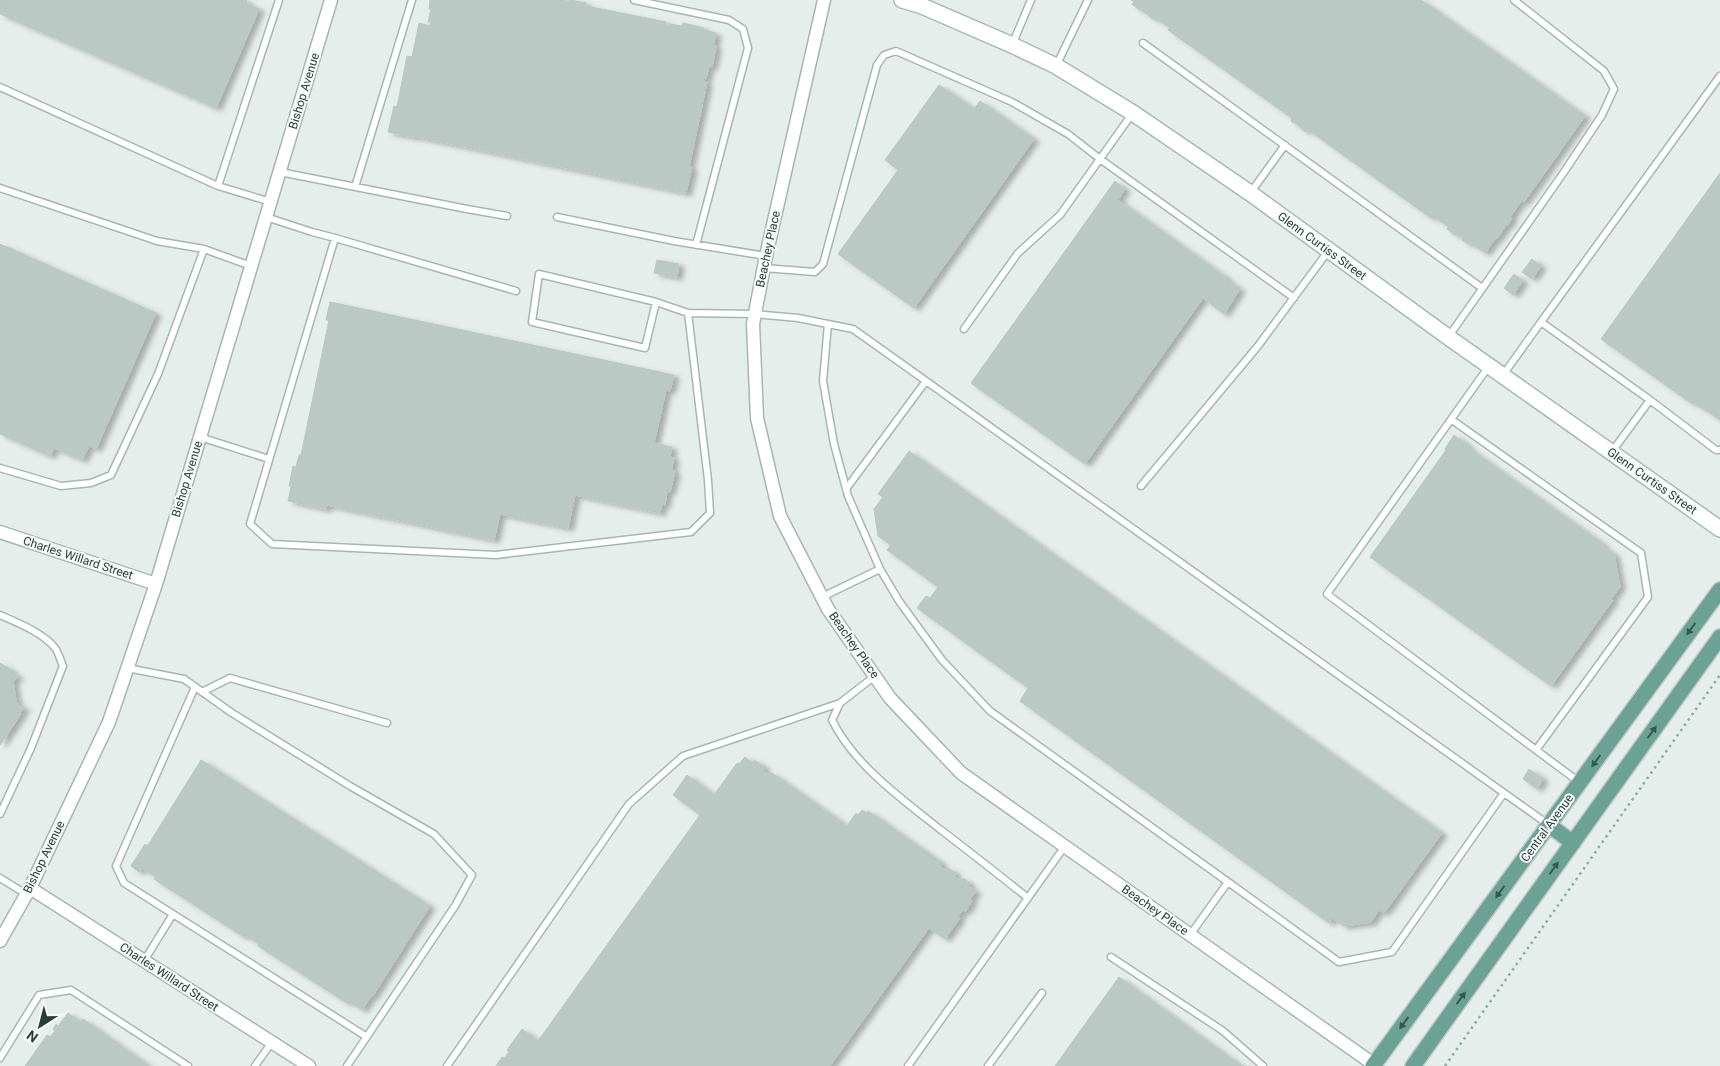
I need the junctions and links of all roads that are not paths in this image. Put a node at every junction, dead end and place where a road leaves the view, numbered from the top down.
1 (279, 0) edge
2 (331, 0) edge
3 (412, 0) edge
4 (634, 0) edge
5 (824, 0) edge
6 (902, 0) edge
7 (1031, 0) edge
8 (1088, 0) edge
9 (1514, 0) edge
10 (1143, 43) dead end
11 (1012, 44) junction
12 (1056, 66) junction
13 (1720, 76) edge
14 (0, 87) edge
15 (1133, 113) junction
16 (1285, 145) junction
17 (1100, 159) junction
18 (280, 172) junction
19 (218, 186) junction
20 (355, 187) junction
21 (0, 188) edge
22 (1250, 193) junction
23 (271, 202) junction
24 (507, 216) dead end
25 (266, 217) junction
26 (557, 217) dead end
27 (336, 238) junction
28 (696, 245) junction
29 (204, 249) junction
30 (1329, 250) junction
31 (765, 262) junction
32 (251, 266) junction
33 (1482, 288) junction
34 (516, 291) dead end
35 (1294, 298) junction
36 (656, 302) junction
37 (688, 313) junction
38 (755, 314) junction
39 (1540, 322) junction
40 (828, 324) junction
41 (964, 328) dead end
42 (1448, 337) junction
43 (1489, 366) junction
44 (1502, 376) junction
45 (926, 381) junction
46 (1650, 400) junction
47 (1452, 420) junction
48 (200, 437) junction
49 (1720, 450) edge
50 (1611, 453) junction
51 (269, 458) junction
52 (0, 468) edge
53 (1141, 486) dead end
54 (846, 489) junction
55 (1720, 529) edge
56 (0, 532) edge
57 (880, 569) junction
58 (156, 584) junction
59 (1720, 590) edge
60 (822, 597) junction
61 (0, 615) edge
62 (1720, 636) edge
63 (127, 668) junction
64 (875, 676) junction
65 (195, 687) junction
66 (202, 692) junction
67 (840, 703) junction
68 (387, 723) dead end
69 (1536, 750) junction
70 (1580, 783) junction
71 (1504, 793) junction
72 (0, 814) edge
73 (1548, 825) junction
74 (1572, 843) junction
75 (1065, 846) junction
76 (0, 878) edge
77 (1228, 882) junction
78 (28, 891) junction
79 (1028, 898) junction
80 (173, 914) junction
81 (1190, 935) junction
82 (0, 941) edge
83 (1111, 957) dead end
84 (144, 961) junction
85 (1042, 993) dead end
86 (367, 1037) junction
87 (272, 1042) junction
88 (0, 1058) edge
89 (188, 1066) edge
90 (255, 1066) edge
91 (309, 1066) edge
92 (348, 1066) edge
93 (447, 1066) edge
94 (908, 1066) edge
95 (988, 1066) edge
96 (1264, 1066) edge
97 (1374, 1066) edge
98 (1412, 1066) edge

1 - 19 lane
2 - 18 street, Bishop Avenue
3 - 20 lane
4 - 28 lane
5 - 31 street, Beachey Place
6 - 11 street, Glenn Curtiss Street
7 - 11 lane
8 - 12 lane
9 - 33 lane
10 - 16 lane
11 - 12 street, Glenn Curtiss Street
12 - 15 street, Glenn Curtiss Street
13 - 39 lane
14 - 19 lane
15 - 17 lane
15 - 22 street, Glenn Curtiss Street
16 - 22 lane
16 - 33 lane
17 - 31 lane
17 - 35 lane
17 - 41 lane
18 - 20 lane
18 - 23 street, Bishop Avenue
19 - 23 lane
20 - 24 lane
21 - 29 lane
22 - 30 street, Glenn Curtiss Street
23 - 25 street, Bishop Avenue
25 - 27 lane
25 - 32 street, Bishop Avenue
26 - 28 lane
27 - 34 lane
27 - 51 lane
28 - 31 lane
29 - 32 lane
29 - 52 lane
30 - 35 lane
30 - 42 street, Glenn Curtiss Street
31 - 38 street, Beachey Place
32 - 48 street, Bishop Avenue
33 - 42 lane
35 - 53 lane
36 - 36 lane
36 - 37 lane
37 - 38 lane
37 - 51 lane
38 - 40 lane
38 - 60 street, Beachey Place
39 - 44 lane
39 - 46 lane
40 - 45 lane
40 - 54 lane
42 - 43 street, Glenn Curtiss Street
43 - 44 street, Glenn Curtiss Street
43 - 47 lane
44 - 50 street, Glenn Curtiss Street
45 - 54 lane
45 - 71 lane
46 - 49 lane
46 - 50 lane
47 - 69 lane
47 - 69 lane
48 - 51 lane
48 - 58 street, Bishop Avenue
50 - 55 street, Glenn Curtiss Street
54 - 57 lane
56 - 58 street, Charles Willard Street
57 - 60 lane
57 - 77 lane
58 - 63 street, Bishop Avenue
59 -> 70 main road, Central Avenue
60 - 64 street, Beachey Place
61 - 72 lane
74 -> 62 main road
63 - 65 lane
63 - 78 street, Bishop Avenue
64 - 67 lane
64 - 75 street, Beachey Place
65 - 66 lane
65 - 80 lane
66 - 68 lane
66 - 86 lane
67 - 79 lane
67 - 93 lane
69 - 70 lane
70 - 73 main road, Central Avenue
71 - 73 lane
71 - 77 lane
73 - 74 main road
73 -> 97 main road, Central Avenue
98 -> 74 main road
75 - 79 lane
75 - 81 street, Beachey Place
76 - 78 lane
77 - 81 lane
78 - 82 street, Bishop Avenue
78 - 84 street, Charles Willard Street
79 - 94 lane
80 - 84 lane
80 - 86 lane
81 - 97 street, Beachey Place
83 - 96 lane
84 - 87 street, Charles Willard Street
85 - 95 lane
86 - 92 lane
87 - 90 lane
87 - 91 street, Charles Willard Street
88 - 89 lane

